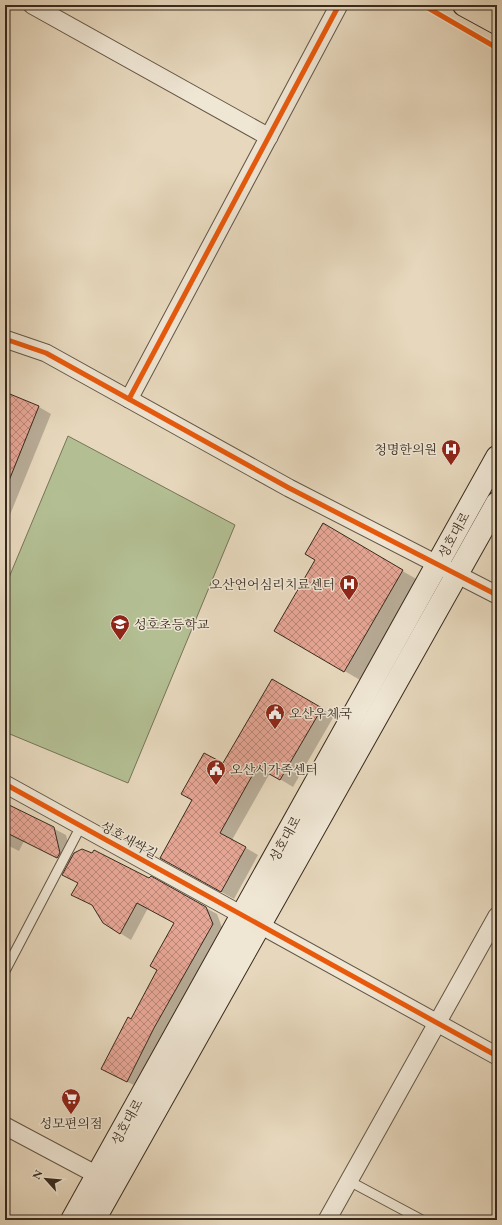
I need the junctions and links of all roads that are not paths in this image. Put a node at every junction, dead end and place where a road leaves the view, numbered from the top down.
1 (32, 5) edge
2 (339, 5) edge
3 (464, 5) edge
4 (497, 23) edge
5 (269, 137) junction
6 (5, 339) edge
7 (129, 399) junction
8 (497, 457) edge
9 (497, 503) edge
10 (438, 563) junction
11 (457, 573) junction
12 (497, 595) edge
13 (5, 784) edge
14 (81, 826) junction
15 (497, 916) edge
16 (251, 920) junction
17 (5, 971) edge
18 (436, 1023) junction
19 (497, 1056) edge
20 (5, 1126) edge
21 (97, 1175) junction
22 (349, 1181) junction
23 (72, 1220) edge
24 (94, 1220) edge
25 (327, 1220) edge
26 (422, 1220) edge

1 - 5 street
2 - 5 street
3 - 4 main road
5 - 7 street
6 - 7 street
7 - 10 street
8 - 10 main road, 성호대로
9 - 11 main road, 성호대로
10 - 11 street
10 - 16 main road, 성호대로
11 - 12 street
11 - 16 main road, 성호대로
13 - 14 street, 성호새싹길
14 - 16 street, 성호새싹길
14 - 17 lane
15 - 18 street
16 - 18 street, 성호새싹길
16 - 21 main road, 성호대로
16 - 24 main road, 성호대로
18 - 19 street, 성호새싹길
18 - 22 street
20 - 21 street
21 - 23 main road, 성호대로
22 - 25 street
22 - 26 lane

